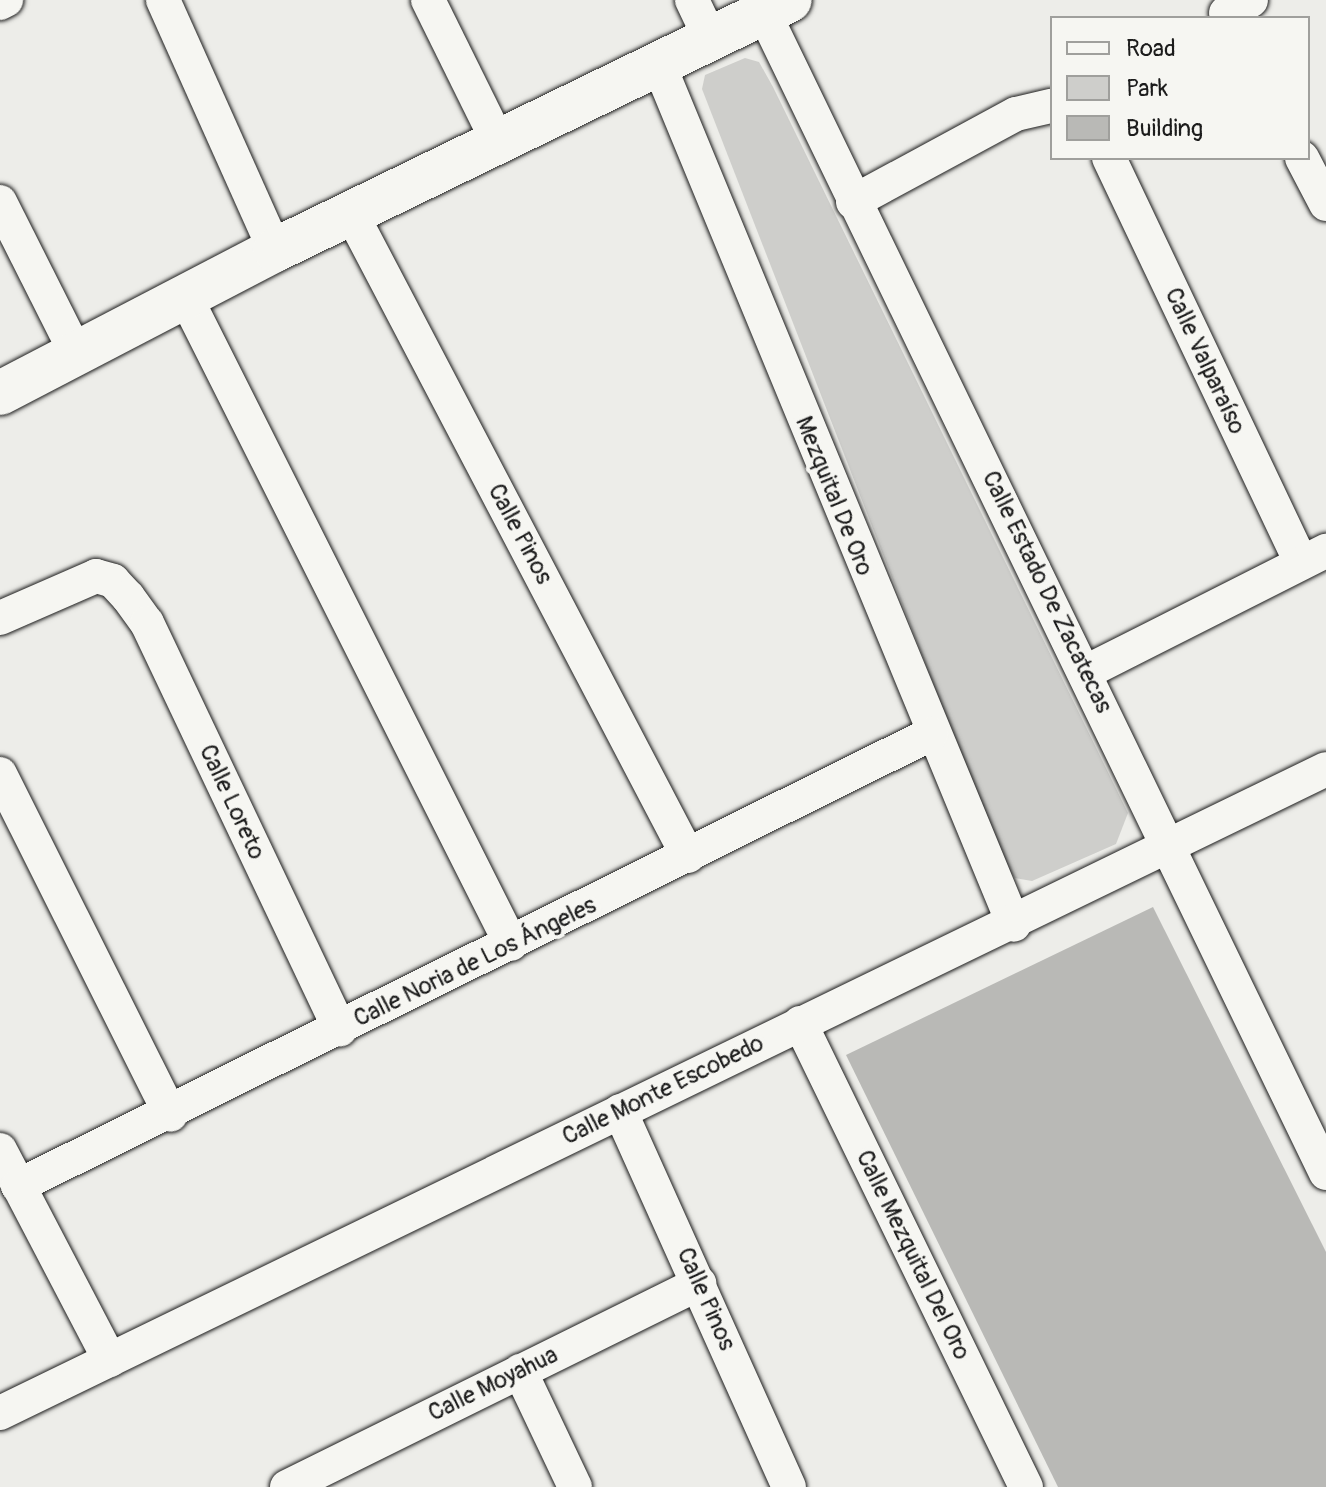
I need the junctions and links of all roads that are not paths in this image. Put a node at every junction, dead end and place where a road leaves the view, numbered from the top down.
1 (6, 0) edge
2 (163, 0) edge
3 (428, 0) edge
4 (692, 0) edge
5 (0, 3) edge
6 (777, 6) edge
7 (711, 40) junction
8 (659, 65) junction
9 (1050, 106) edge
10 (500, 146) junction
11 (1110, 160) edge
12 (1303, 160) edge
13 (0, 202) edge
14 (853, 202) junction
15 (1326, 204) edge
16 (351, 213) junction
17 (275, 250) junction
18 (186, 298) junction
19 (77, 355) junction
20 (0, 393) edge
21 (1313, 557) edge
22 (0, 618) edge
23 (1088, 671) junction
24 (931, 734) junction
25 (1326, 769) edge
26 (0, 774) edge
27 (1167, 851) junction
28 (688, 856) junction
29 (1014, 925) junction
30 (511, 944) junction
31 (800, 1023) junction
32 (340, 1029) junction
33 (620, 1111) junction
34 (171, 1115) junction
35 (0, 1150) edge
36 (1326, 1173) edge
37 (18, 1186) junction
38 (699, 1283) junction
39 (110, 1360) junction
40 (520, 1371) junction
41 (0, 1413) edge
42 (342, 1474) edge
43 (287, 1487) edge
44 (575, 1487) edge
45 (789, 1487) edge
46 (1026, 1487) edge

1 - 5 street
2 - 17 street
3 - 10 street
4 - 7 street
6 - 7 main road
6 - 14 street, Calle Estado De Zacatecas
7 - 8 main road
8 - 10 main road
8 - 24 street, Mezquital De Oro
9 - 14 street
10 - 16 main road
11 - 21 street, Calle Valparaíso
12 - 15 street
13 - 19 street
14 - 23 street, Calle Estado De Zacatecas
16 - 17 main road
16 - 28 street, Calle Pinos
17 - 18 main road
18 - 19 main road
18 - 30 street
19 - 20 main road
21 - 23 street
22 - 32 street, Calle Loreto
23 - 27 street, Calle Estado De Zacatecas
24 - 28 street, Calle Noria de Los Ángeles
24 - 29 street, Mezquital De Oro
25 - 27 street, Calle Monte Escobedo
26 - 34 street
27 - 29 street, Calle Monte Escobedo
27 - 36 street, Calle Estado De Zacatecas
28 - 30 street, Calle Noria de Los Ángeles
29 - 31 street, Calle Monte Escobedo
30 - 32 street, Calle Noria de Los Ángeles
31 - 33 street, Calle Monte Escobedo
31 - 46 street, Calle Mezquital Del Oro
32 - 34 street, Calle Noria de Los Ángeles
33 - 38 street, Calle Pinos
33 - 39 street, Calle Monte Escobedo
34 - 37 street, Calle Noria de Los Ángeles
35 - 37 street
37 - 39 street
38 - 40 street, Calle Moyahua
38 - 45 street, Calle Pinos
39 - 41 street, Calle Monte Escobedo
40 - 42 street, Calle Moyahua
40 - 44 street
42 - 43 street, Calle Moyahua

